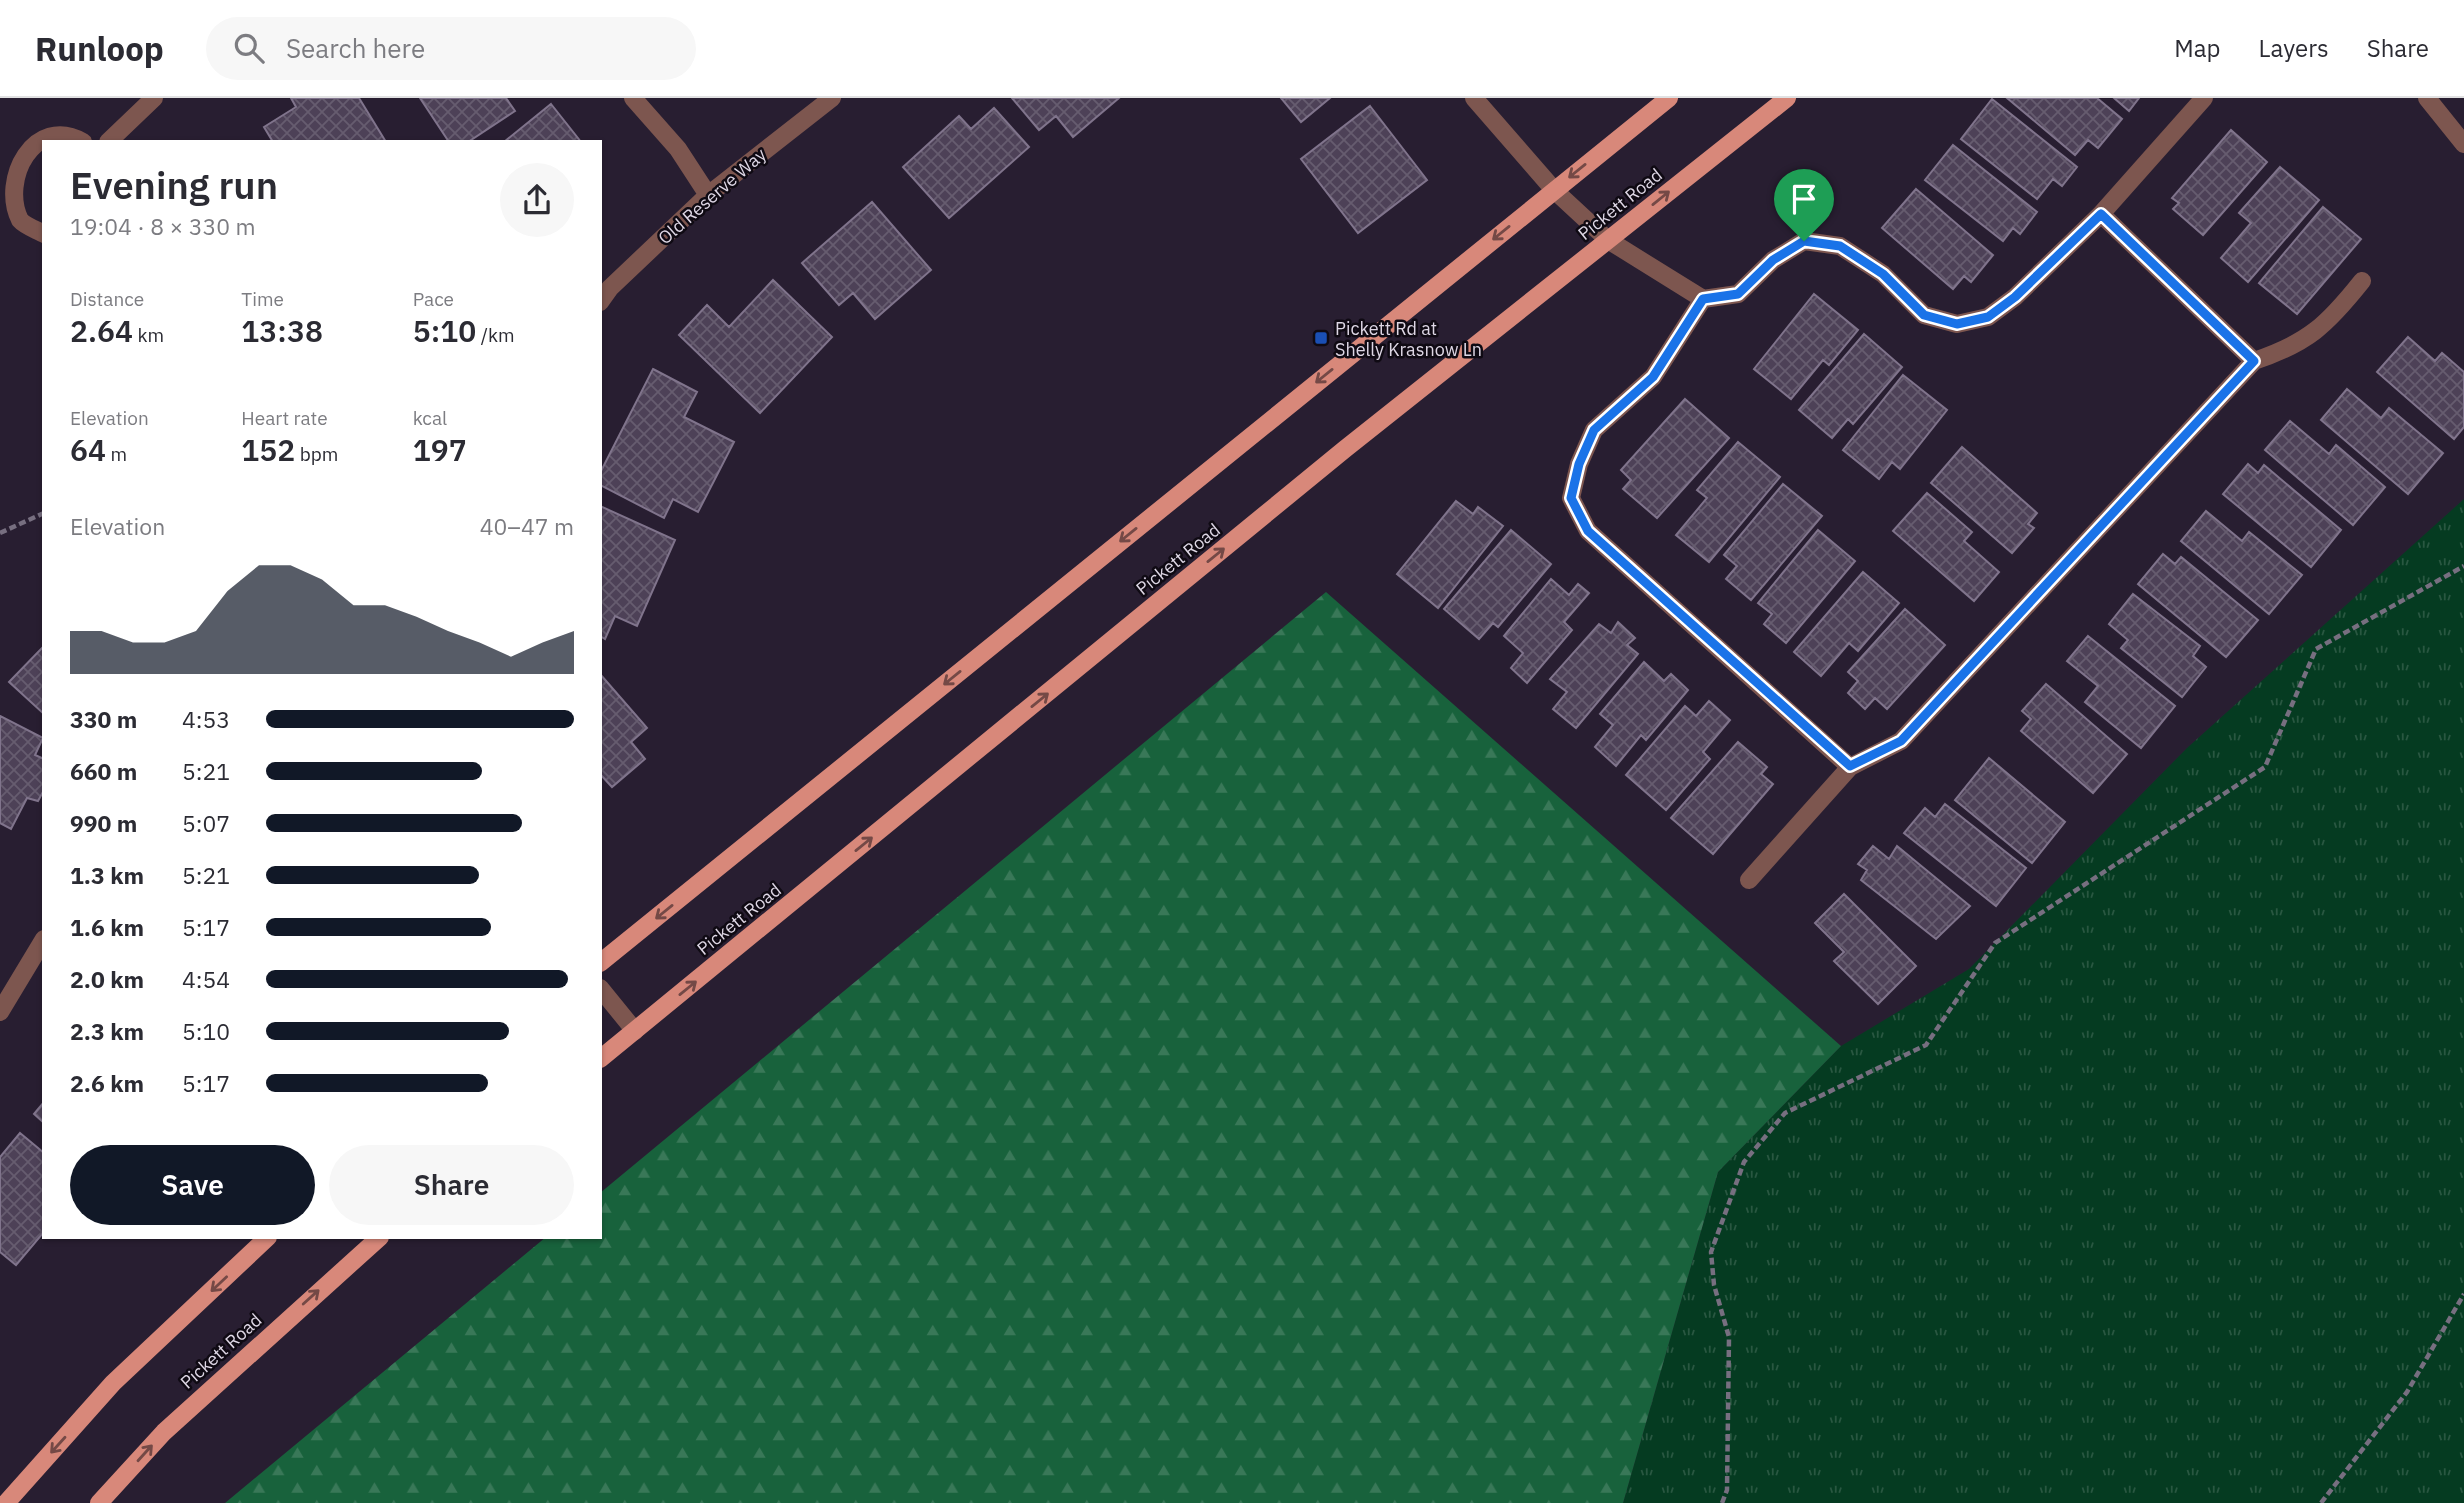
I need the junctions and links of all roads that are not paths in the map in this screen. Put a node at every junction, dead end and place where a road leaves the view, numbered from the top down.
1 (154, 98) edge
2 (633, 98) edge
3 (832, 98) edge
4 (1474, 98) edge
5 (1669, 98) edge
6 (1787, 98) edge
7 (2204, 98) edge
8 (2427, 98) edge
9 (80, 140) edge
10 (110, 140) edge
11 (2464, 144) edge
12 (1554, 190) junction
13 (708, 195) junction
14 (2101, 214) junction
15 (42, 233) edge
16 (1608, 240) junction
17 (2362, 281) dead end
18 (602, 299) edge
19 (1703, 299) junction
20 (2254, 361) junction
21 (1850, 766) junction
22 (1749, 880) dead end
23 (42, 942) edge
24 (602, 961) edge
25 (602, 990) edge
26 (0, 1012) edge
27 (635, 1031) junction
28 (602, 1057) edge
29 (266, 1239) edge
30 (378, 1239) edge
31 (6, 1503) edge
32 (99, 1503) edge

1 - 10 street
2 - 13 street
3 - 13 street, Old Reserve Way
4 - 12 street
5 -> 12 main road
16 -> 6 main road, Pickett Road
7 - 14 street
8 - 11 street
9 - 15 street
12 - 16 street
12 -> 24 main road
13 - 18 street, Old Reserve Way
14 - 19 street
14 - 20 street
16 - 19 street
27 -> 16 main road, Pickett Road
17 - 20 street
19 - 21 street
20 - 21 street
21 - 22 street
23 - 26 street
25 - 27 street
27 - 28 main road, Pickett Road
29 -> 31 main road
32 -> 30 main road, Pickett Road

